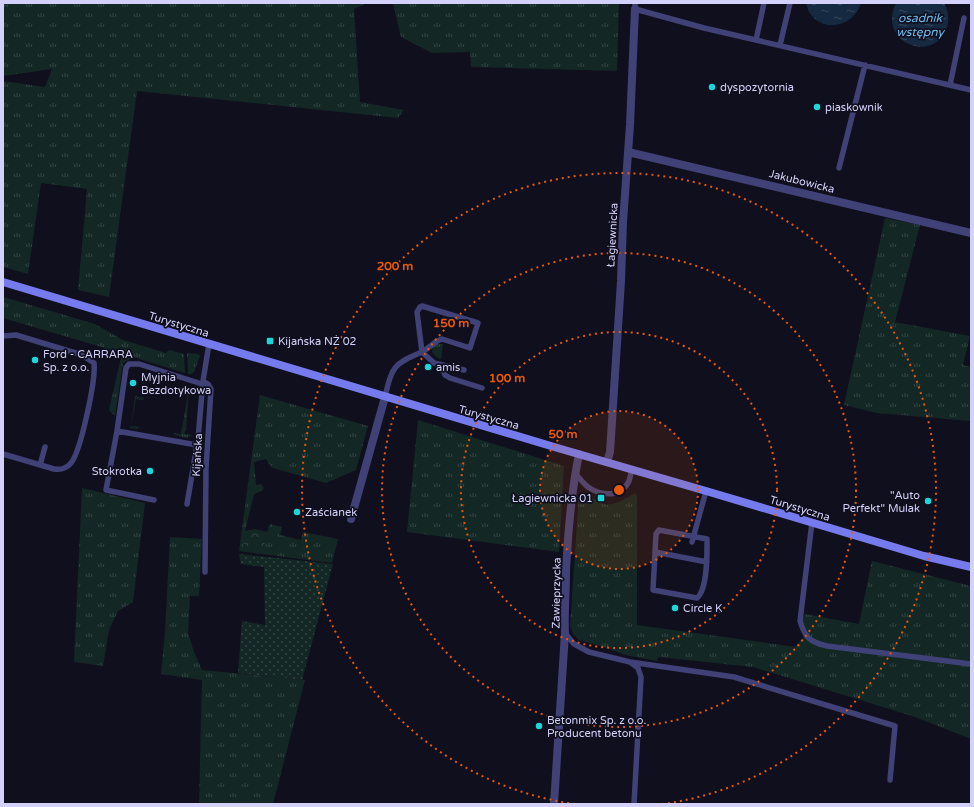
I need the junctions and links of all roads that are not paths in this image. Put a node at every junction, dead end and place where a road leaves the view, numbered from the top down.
1 (764, 3) edge
2 (790, 3) edge
3 (635, 6) edge
4 (964, 18) dead end
5 (756, 40) junction
6 (780, 45) junction
7 (864, 65) junction
8 (950, 85) junction
9 (971, 90) edge
10 (628, 152) junction
11 (839, 168) dead end
12 (971, 234) edge
13 (3, 282) edge
14 (3, 336) edge
15 (209, 344) junction
16 (422, 352) junction
17 (441, 365) junction
18 (464, 370) dead end
19 (202, 382) junction
20 (482, 388) dead end
21 (385, 397) junction
22 (117, 431) junction
23 (197, 445) junction
24 (45, 448) dead end
25 (3, 454) edge
26 (579, 454) junction
27 (607, 462) junction
28 (40, 465) junction
29 (632, 469) junction
30 (575, 473) junction
31 (706, 491) junction
32 (154, 500) dead end
33 (187, 504) dead end
34 (352, 519) dead end
35 (812, 522) junction
36 (692, 539) junction
37 (655, 552) junction
38 (708, 562) junction
39 (971, 568) edge
40 (206, 572) dead end
41 (565, 633) junction
42 (630, 662) junction
43 (971, 664) edge
44 (890, 780) dead end
45 (554, 804) edge
46 (634, 804) edge

1 - 5 lane
2 - 6 lane
3 - 5 lane
3 - 10 street, Łagiewnicka
4 - 8 lane
5 - 6 lane
6 - 7 lane
7 - 8 lane
7 - 11 lane
8 - 9 lane
10 - 12 street, Jakubowicka
10 - 27 street, Łagiewnicka
13 - 15 main road, Turystyczna
14 - 28 lane
15 - 19 lane
15 - 21 main road, Turystyczna
16 - 16 lane
16 - 17 lane
16 - 21 lane
17 - 18 lane
17 - 20 lane
19 - 22 lane
19 - 23 lane
19 - 40 lane, Kijańska
21 - 26 main road, Turystyczna
21 - 34 street
22 - 23 lane
22 - 32 lane
23 - 33 lane
24 - 28 lane
25 - 28 lane
26 - 27 main road, Turystyczna
26 - 30 street, Zawieprzycka
27 - 29 main road, Turystyczna
29 - 30 lane
29 - 31 main road, Turystyczna
30 - 41 street, Zawieprzycka
31 - 35 main road, Turystyczna
31 - 36 lane
35 - 39 main road, Turystyczna
35 - 43 lane
36 - 37 lane
36 - 38 lane
37 - 38 lane
37 - 38 lane
41 - 42 lane, Zawieprzycka
41 - 45 street
42 - 44 lane, Zawieprzycka
42 - 46 lane

